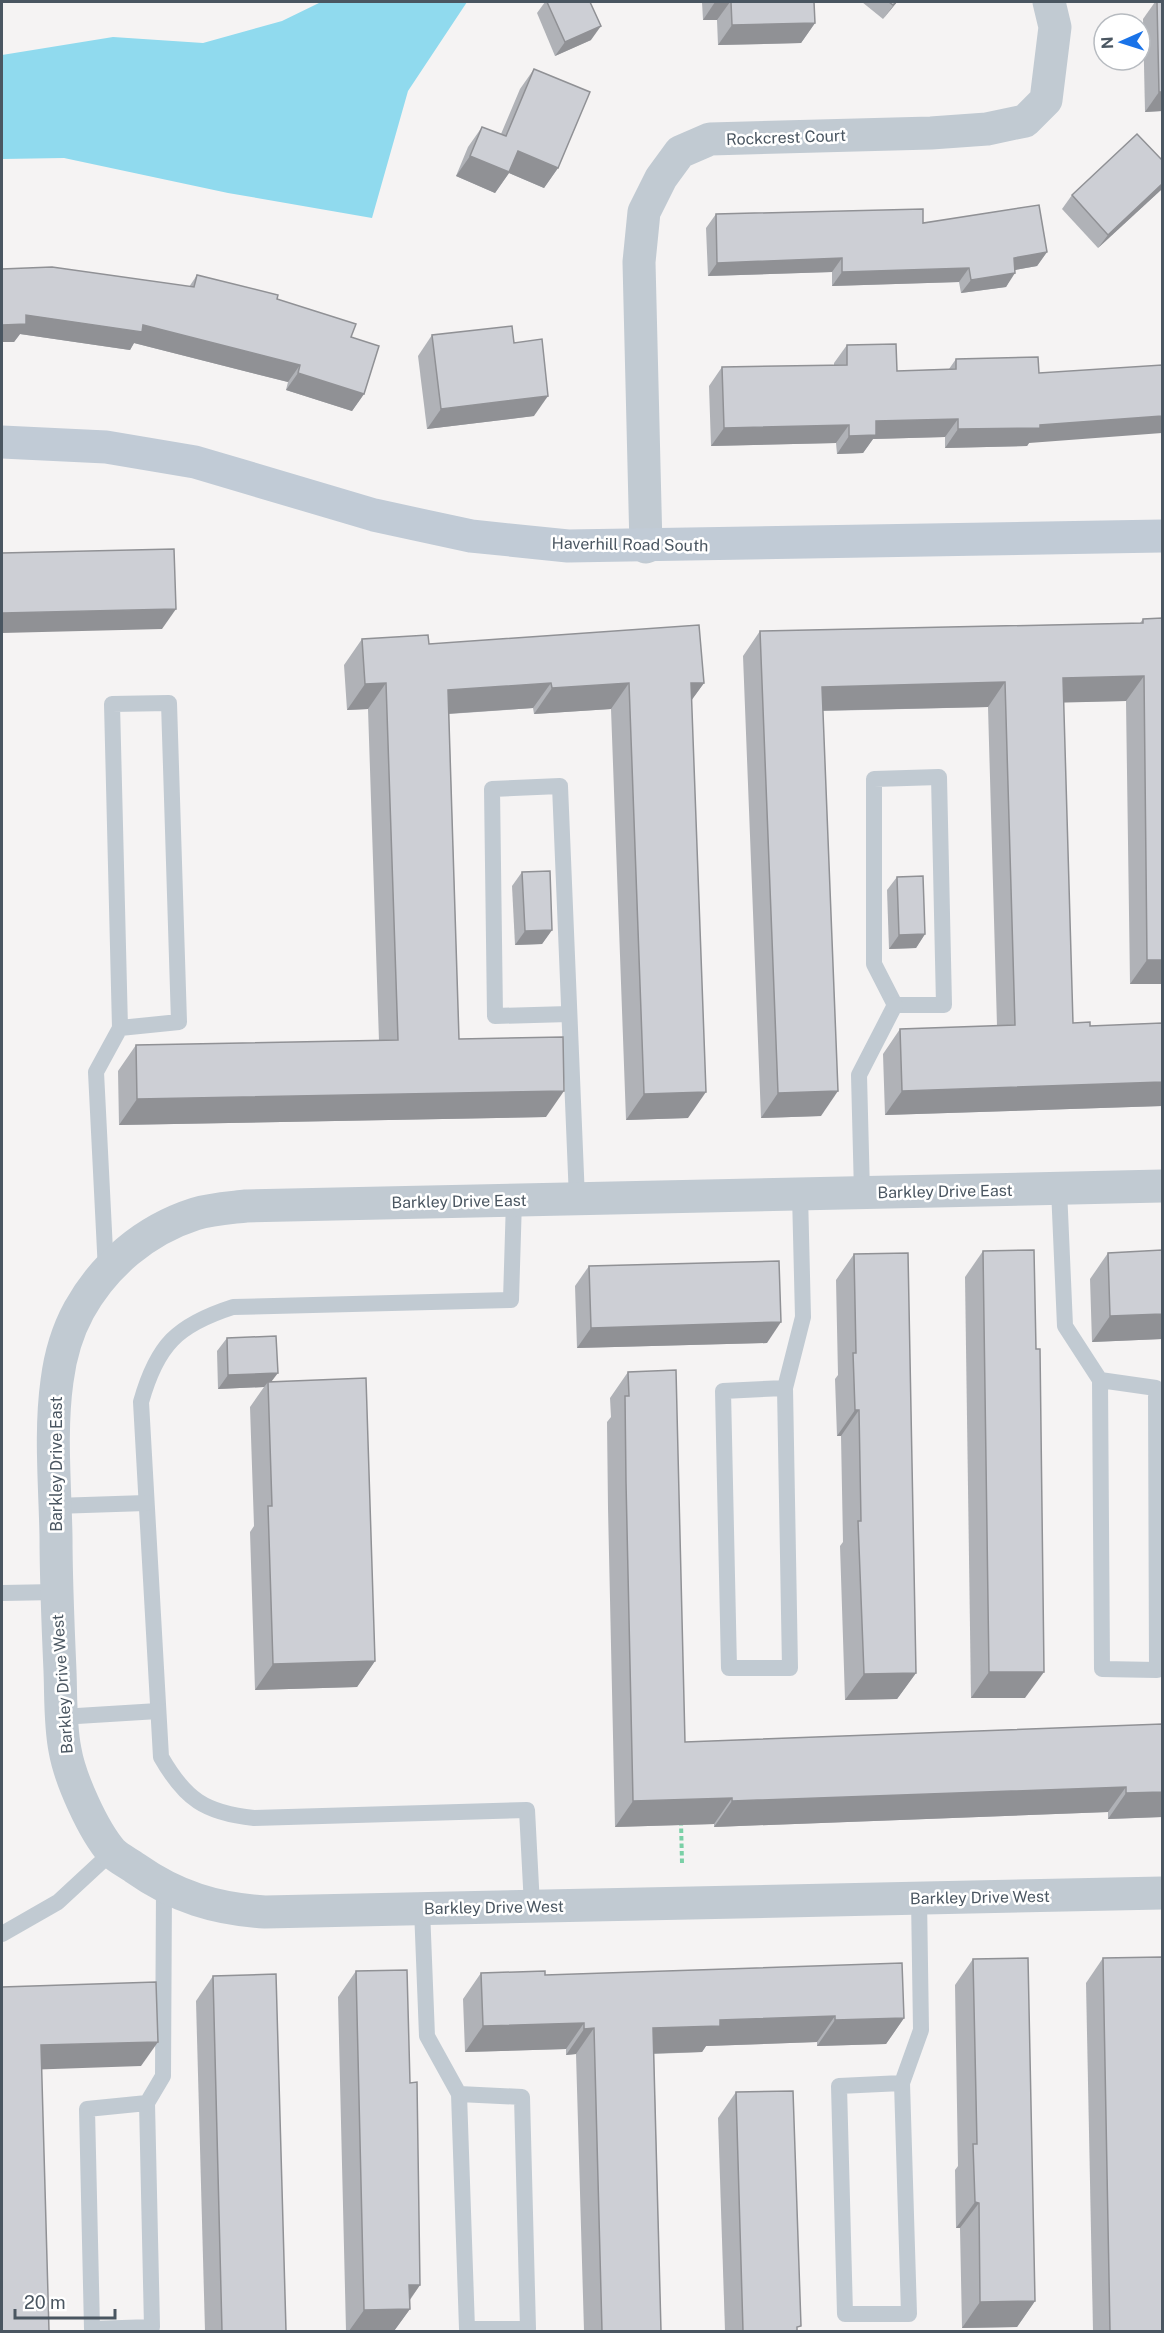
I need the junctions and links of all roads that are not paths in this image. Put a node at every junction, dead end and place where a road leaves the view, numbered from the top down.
1 (1049, 2) edge
2 (2, 442) edge
3 (1162, 536) edge
4 (646, 547) junction
5 (895, 1005) junction
6 (570, 1014) junction
7 (120, 1028) junction
8 (1162, 1186) edge
9 (1059, 1189) junction
10 (862, 1193) junction
11 (800, 1194) junction
12 (577, 1199) junction
13 (514, 1200) junction
14 (106, 1272) junction
15 (1100, 1380) junction
16 (785, 1388) junction
17 (146, 1503) junction
18 (56, 1506) junction
19 (57, 1592) junction
20 (2, 1593) edge
21 (158, 1711) junction
22 (62, 1718) junction
23 (112, 1852) junction
24 (164, 1887) junction
25 (1162, 1893) edge
26 (919, 1898) junction
27 (532, 1906) junction
28 (422, 1909) junction
29 (2, 1934) edge
30 (902, 2083) junction
31 (459, 2094) junction
32 (147, 2103) junction

1 - 4 street, Rockcrest Court
2 - 4 street, Haverhill Road South
3 - 4 street, Haverhill Road South
5 - 5 lane
5 - 10 lane
6 - 6 lane
6 - 12 lane
7 - 7 lane
7 - 14 lane
8 - 9 street, Barkley Drive East
9 - 10 street, Barkley Drive East
9 - 15 lane
10 - 11 street, Barkley Drive East
11 - 12 street, Barkley Drive East
11 - 16 lane
12 - 13 street, Barkley Drive East
13 - 14 street, Barkley Drive East
13 - 17 lane
14 - 18 street, Barkley Drive East
15 - 15 lane
16 - 16 lane
17 - 18 lane
17 - 21 lane
18 - 19 street, Barkley Drive East
19 - 20 lane
19 - 22 street, Barkley Drive West
21 - 22 lane
21 - 27 lane
22 - 23 street, Barkley Drive West
23 - 24 street, Barkley Drive West
23 - 29 lane
24 - 28 street, Barkley Drive West
24 - 32 lane
25 - 26 street, Barkley Drive West
26 - 27 street, Barkley Drive West
26 - 30 lane
27 - 28 street, Barkley Drive West
28 - 31 lane
30 - 30 lane
31 - 31 lane
32 - 32 lane

